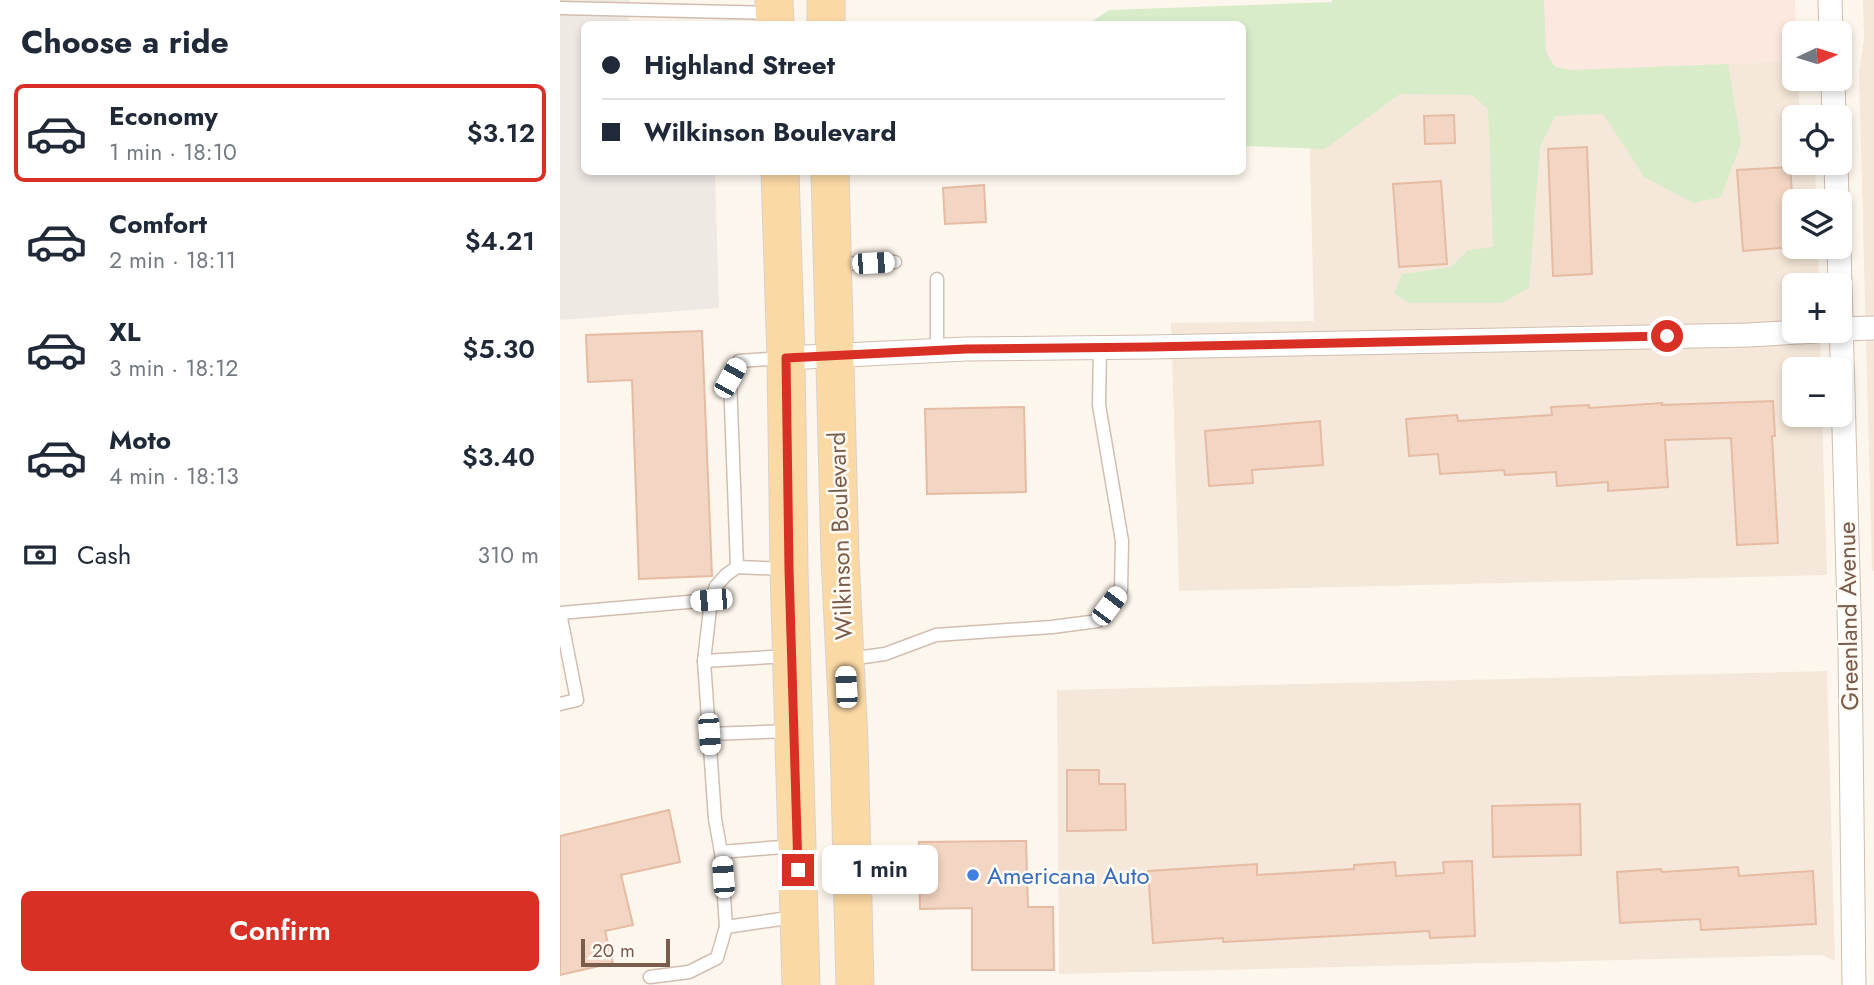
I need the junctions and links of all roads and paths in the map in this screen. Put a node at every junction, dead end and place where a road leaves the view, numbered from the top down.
1 (826, 0) edge
2 (1830, 0) edge
3 (560, 8) edge
4 (775, 13) edge
5 (826, 21) edge
6 (1831, 21) edge
7 (780, 175) edge
8 (830, 175) edge
9 (895, 262) dead end
10 (832, 264) junction
11 (937, 279) dead end
12 (1874, 328) edge
13 (1852, 329) edge
14 (1782, 332) edge
15 (1841, 343) edge
16 (1100, 347) junction
17 (937, 350) junction
18 (835, 355) junction
19 (786, 358) junction
20 (737, 567) junction
21 (789, 569) junction
22 (711, 600) junction
23 (792, 656) junction
24 (845, 660) junction
25 (704, 661) junction
26 (560, 704) edge
27 (794, 731) junction
28 (709, 734) junction
29 (797, 846) junction
30 (721, 852) junction
31 (799, 917) junction
32 (726, 927) junction
33 (650, 977) dead end
34 (801, 985) edge
35 (855, 985) edge
36 (1854, 985) edge

1 - 5 main road
2 - 6 street
3 - 4 lane
7 - 19 main road, Wilkinson Boulevard
8 - 10 main road, Wilkinson Boulevard
9 - 10 lane
10 - 18 main road, Wilkinson Boulevard
11 - 17 lane
12 - 13 street
14 - 16 street
15 - 36 street, Greenland Avenue
16 - 17 street
16 - 24 lane
17 - 18 street
18 - 19 street
18 - 24 main road, Wilkinson Boulevard
19 - 20 lane
19 - 21 main road, Wilkinson Boulevard
20 - 21 lane
20 - 22 lane
21 - 23 main road, Wilkinson Boulevard
22 - 25 lane
22 - 26 lane
23 - 25 lane
23 - 27 main road, Wilkinson Boulevard
24 - 35 main road, Wilkinson Boulevard
25 - 28 lane
27 - 28 lane
27 - 29 main road, Wilkinson Boulevard
28 - 30 lane
29 - 30 lane
29 - 31 main road, Wilkinson Boulevard
30 - 32 lane
31 - 32 lane
31 - 34 main road, Wilkinson Boulevard
32 - 33 lane

